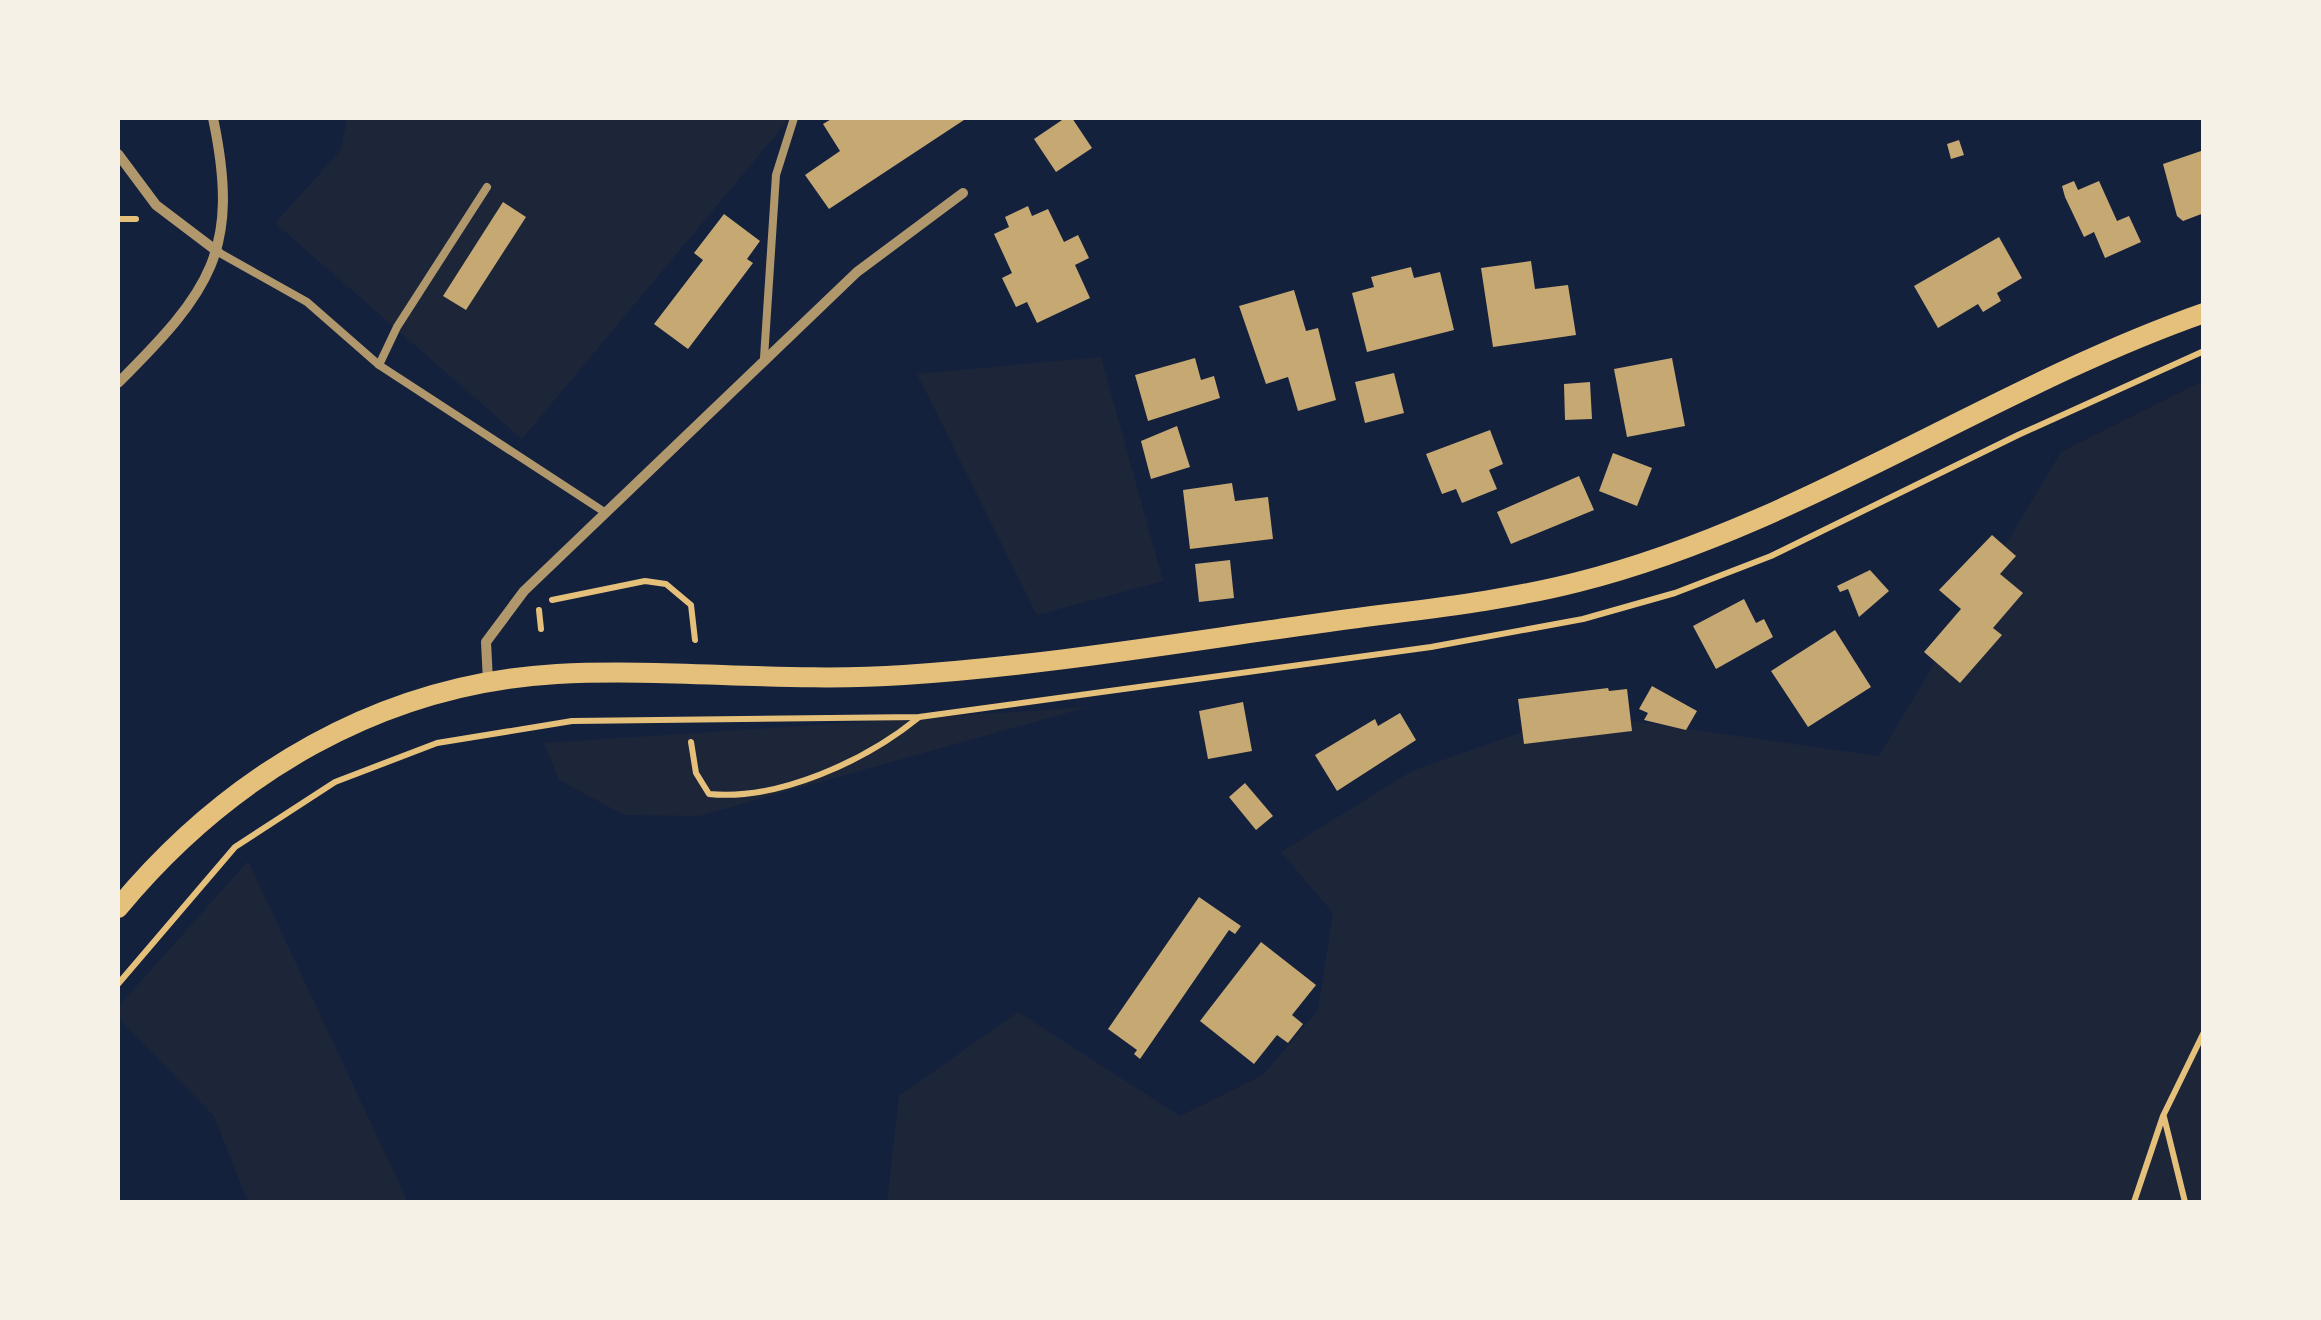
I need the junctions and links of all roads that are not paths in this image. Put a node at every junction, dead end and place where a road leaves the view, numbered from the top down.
1 (213, 118) edge
2 (794, 118) edge
3 (118, 154) edge
4 (487, 187) dead end
5 (963, 193) dead end
6 (218, 252) junction
7 (2204, 313) edge
8 (764, 358) junction
9 (379, 364) junction
10 (118, 383) edge
11 (603, 511) junction
12 (488, 681) junction
13 (118, 908) edge

1 - 6 street
2 - 8 lane
3 - 6 street
4 - 9 lane
5 - 8 street
6 - 9 lane
6 - 10 street
7 - 12 main road
8 - 11 street
9 - 11 lane
11 - 12 street
12 - 13 main road

